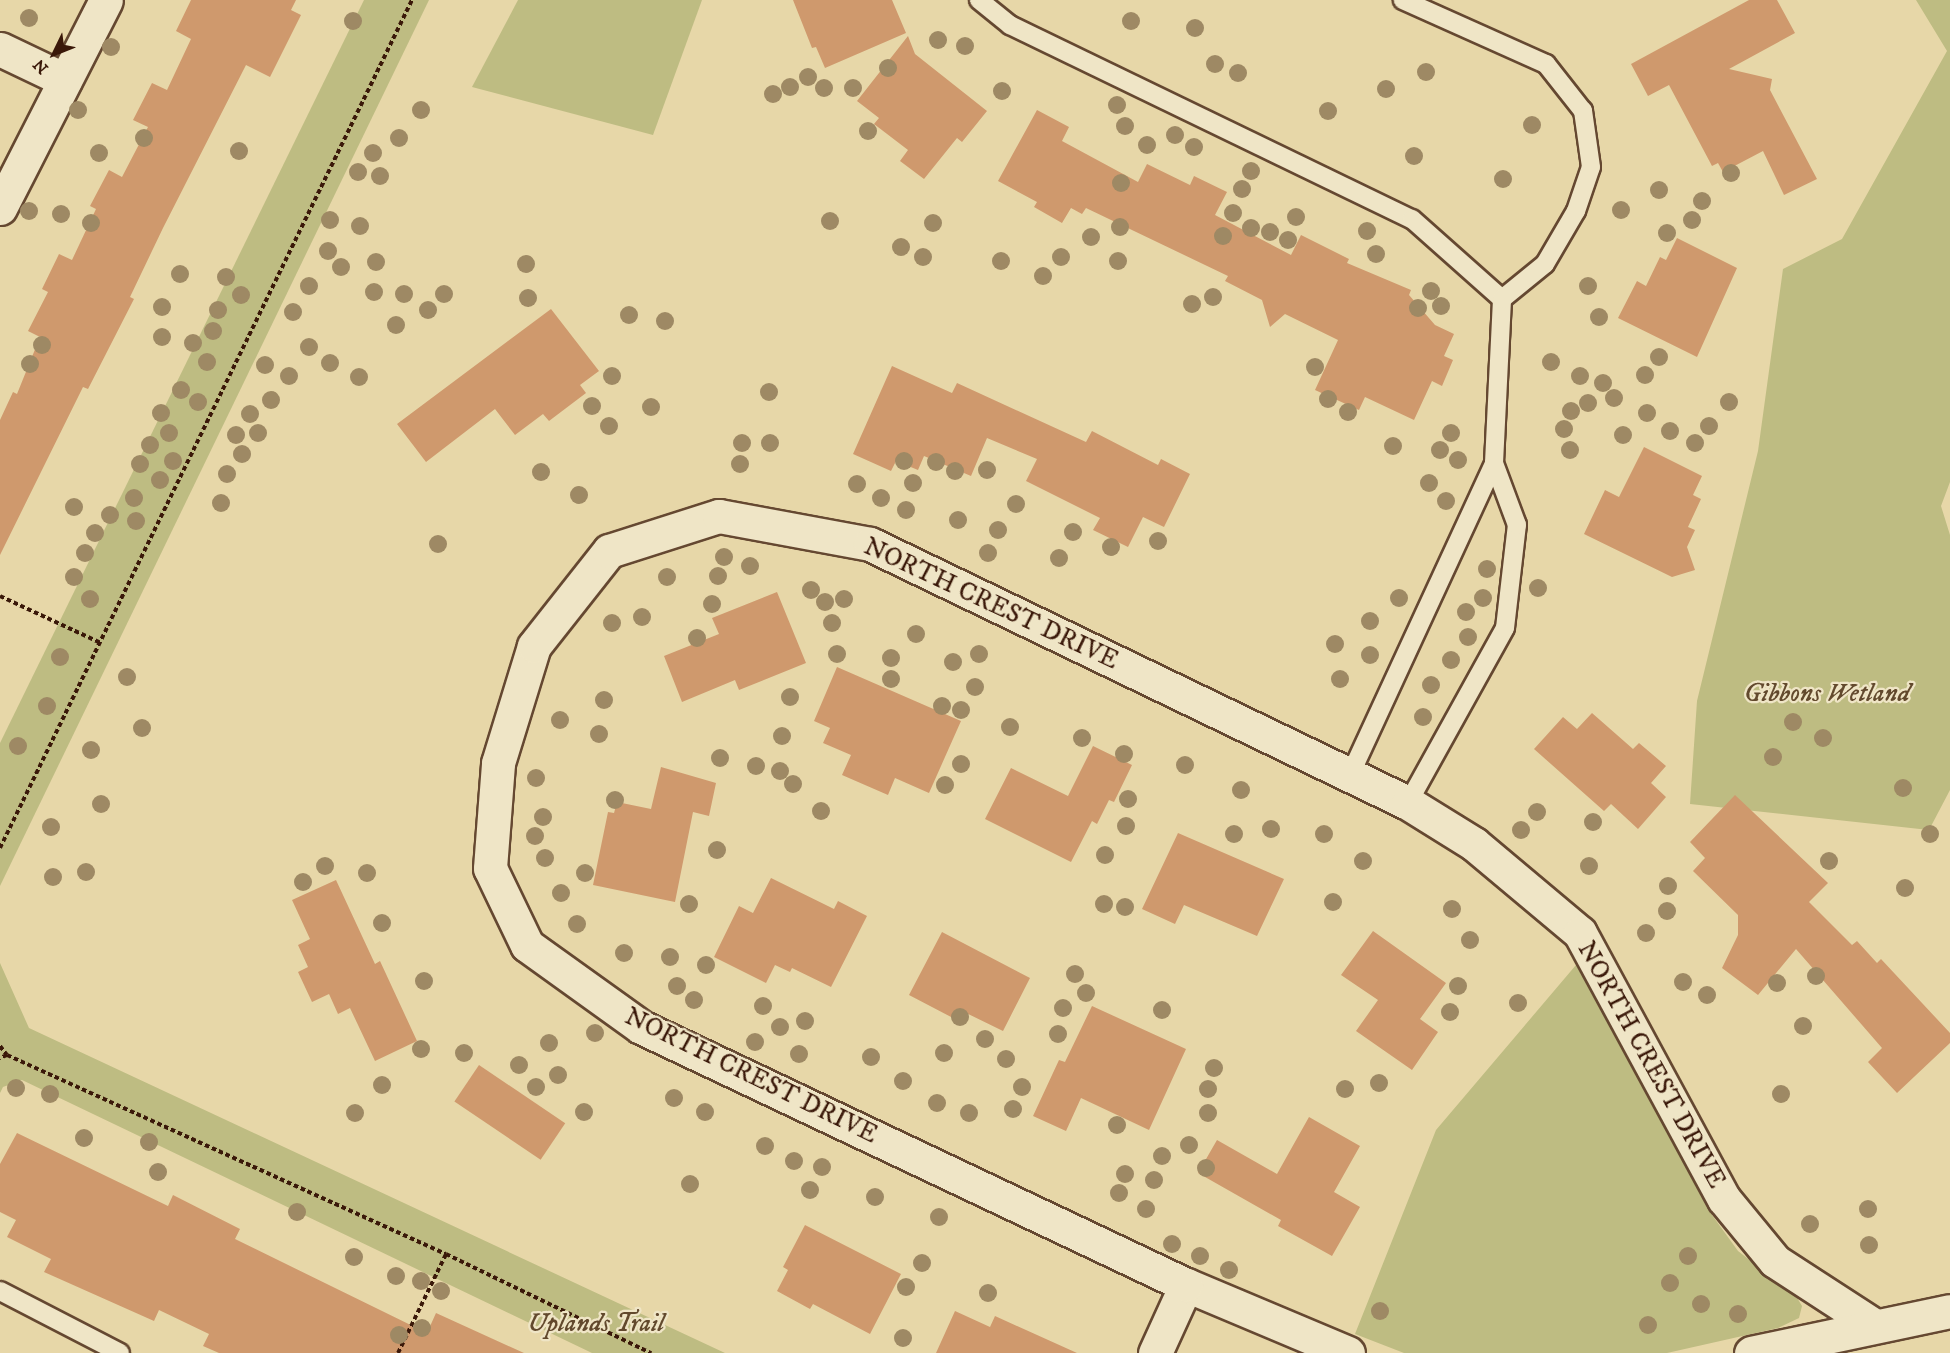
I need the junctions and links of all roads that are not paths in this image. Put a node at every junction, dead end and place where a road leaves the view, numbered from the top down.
1 (106, 0) edge
2 (979, 0) edge
3 (1403, 0) edge
4 (0, 49) edge
5 (65, 80) junction
6 (0, 208) edge
7 (1502, 298) junction
8 (1494, 464) junction
9 (1351, 773) junction
10 (1408, 803) junction
11 (1186, 1285) junction
12 (0, 1291) edge
13 (1950, 1311) edge
14 (1875, 1326) junction
15 (96, 1347) edge
16 (120, 1353) edge
17 (1155, 1353) edge
18 (1348, 1353) edge
19 (1751, 1353) edge

1 - 5 street
2 - 7 lane
3 - 7 lane
4 - 5 street
5 - 6 street
7 - 8 lane
8 - 9 lane
8 - 10 lane
9 - 10 street, NORTH CREST DRIVE
9 - 11 street, NORTH CREST DRIVE
10 - 14 street, NORTH CREST DRIVE
11 - 17 street
11 - 18 street, NORTH CREST DRIVE
12 - 15 lane
13 - 14 street
14 - 19 street
15 - 16 lane

